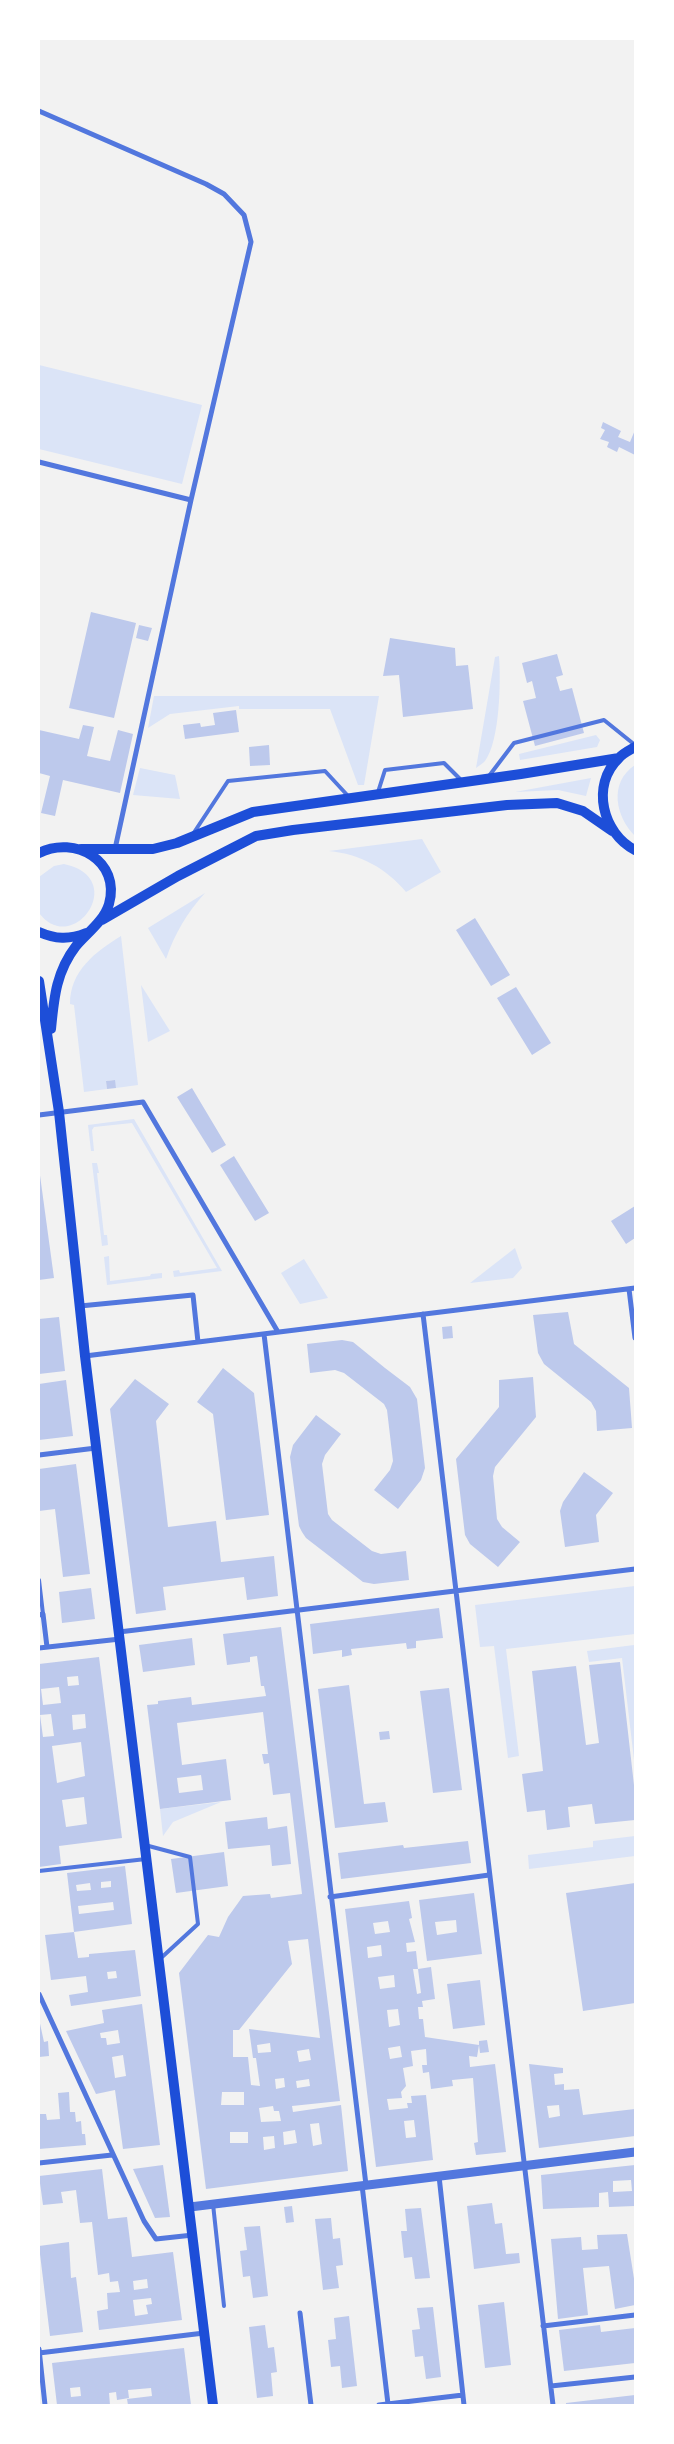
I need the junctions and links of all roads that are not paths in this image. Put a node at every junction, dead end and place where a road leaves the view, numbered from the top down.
1 (39, 111) edge
2 (39, 462) edge
3 (191, 500) junction
4 (635, 746) edge
5 (619, 758) junction
6 (487, 779) junction
7 (464, 782) junction
8 (378, 794) junction
9 (350, 798) junction
10 (612, 832) junction
11 (191, 838) junction
12 (44, 848) edge
13 (81, 849) junction
14 (115, 850) junction
15 (635, 850) edge
16 (39, 853) edge
17 (102, 920) junction
18 (89, 931) junction
19 (39, 932) edge
20 (39, 981) edge
21 (50, 1040) junction
22 (59, 1112) junction
23 (39, 1115) edge
24 (632, 1288) edge
25 (80, 1306) junction
26 (423, 1314) junction
27 (278, 1332) junction
28 (264, 1334) junction
29 (635, 1338) edge
30 (198, 1342) junction
31 (85, 1356) junction
32 (96, 1448) junction
33 (39, 1455) edge
34 (635, 1569) edge
35 (39, 1580) edge
36 (456, 1590) junction
37 (296, 1610) junction
38 (41, 1615) edge
39 (119, 1635) junction
40 (46, 1647) junction
41 (39, 1648) edge
42 (145, 1844) junction
43 (147, 1859) junction
44 (39, 1871) edge
45 (489, 1875) junction
46 (330, 1897) junction
47 (159, 1959) junction
48 (39, 1994) edge
49 (635, 2152) edge
50 (112, 2155) junction
51 (39, 2163) edge
52 (523, 2166) junction
53 (439, 2176) junction
54 (364, 2185) junction
55 (213, 2204) junction
56 (190, 2207) junction
57 (193, 2235) junction
58 (224, 2306) dead end
59 (300, 2313) dead end
60 (635, 2315) edge
61 (543, 2326) junction
62 (204, 2333) junction
63 (39, 2349) edge
64 (39, 2353) edge
65 (635, 2377) edge
66 (551, 2386) junction
67 (463, 2395) junction
68 (388, 2404) edge
69 (45, 2405) edge
70 (213, 2405) edge
71 (311, 2405) edge
72 (379, 2405) edge
73 (464, 2405) edge
74 (553, 2405) edge

1 - 3 street
2 - 3 street
3 - 14 street
4 - 5 main road
4 - 6 lane
5 - 6 main road
5 - 10 main road
6 - 7 main road
7 - 8 main road
7 - 8 lane
8 - 9 main road
9 - 11 main road
9 - 11 lane
10 - 15 main road
10 - 17 main road
11 - 14 main road
12 - 13 main road
12 - 16 main road
13 - 14 main road
13 - 17 main road
17 - 18 main road
18 - 19 main road
18 - 21 main road
20 - 21 main road
21 - 22 main road
22 - 23 street
22 - 25 main road
22 - 27 street
24 - 26 street
24 - 29 street
25 - 30 street
25 - 31 main road
26 - 27 street
26 - 36 street
27 - 28 street
28 - 30 street
28 - 37 street
30 - 31 street
31 - 32 main road
32 - 33 street
32 - 39 main road
34 - 36 street
35 - 38 lane
36 - 37 street
36 - 45 street
37 - 39 street
37 - 46 street
38 - 40 street
39 - 40 street
39 - 42 main road
40 - 41 street
42 - 43 main road
42 - 47 lane
43 - 44 lane
43 - 47 main road
45 - 46 street
45 - 52 street
46 - 54 street
47 - 56 main road
48 - 50 street
49 - 52 street
50 - 51 street
50 - 57 street
52 - 53 street
52 - 61 street
53 - 54 street
53 - 67 street
54 - 55 street
54 - 68 street
55 - 56 street
55 - 58 lane
56 - 57 main road
57 - 62 main road
59 - 71 street
60 - 61 street
61 - 66 street
62 - 64 street
62 - 70 main road
63 - 64 street
64 - 69 street
65 - 66 street
66 - 74 street
67 - 68 street
67 - 73 street
68 - 72 street

